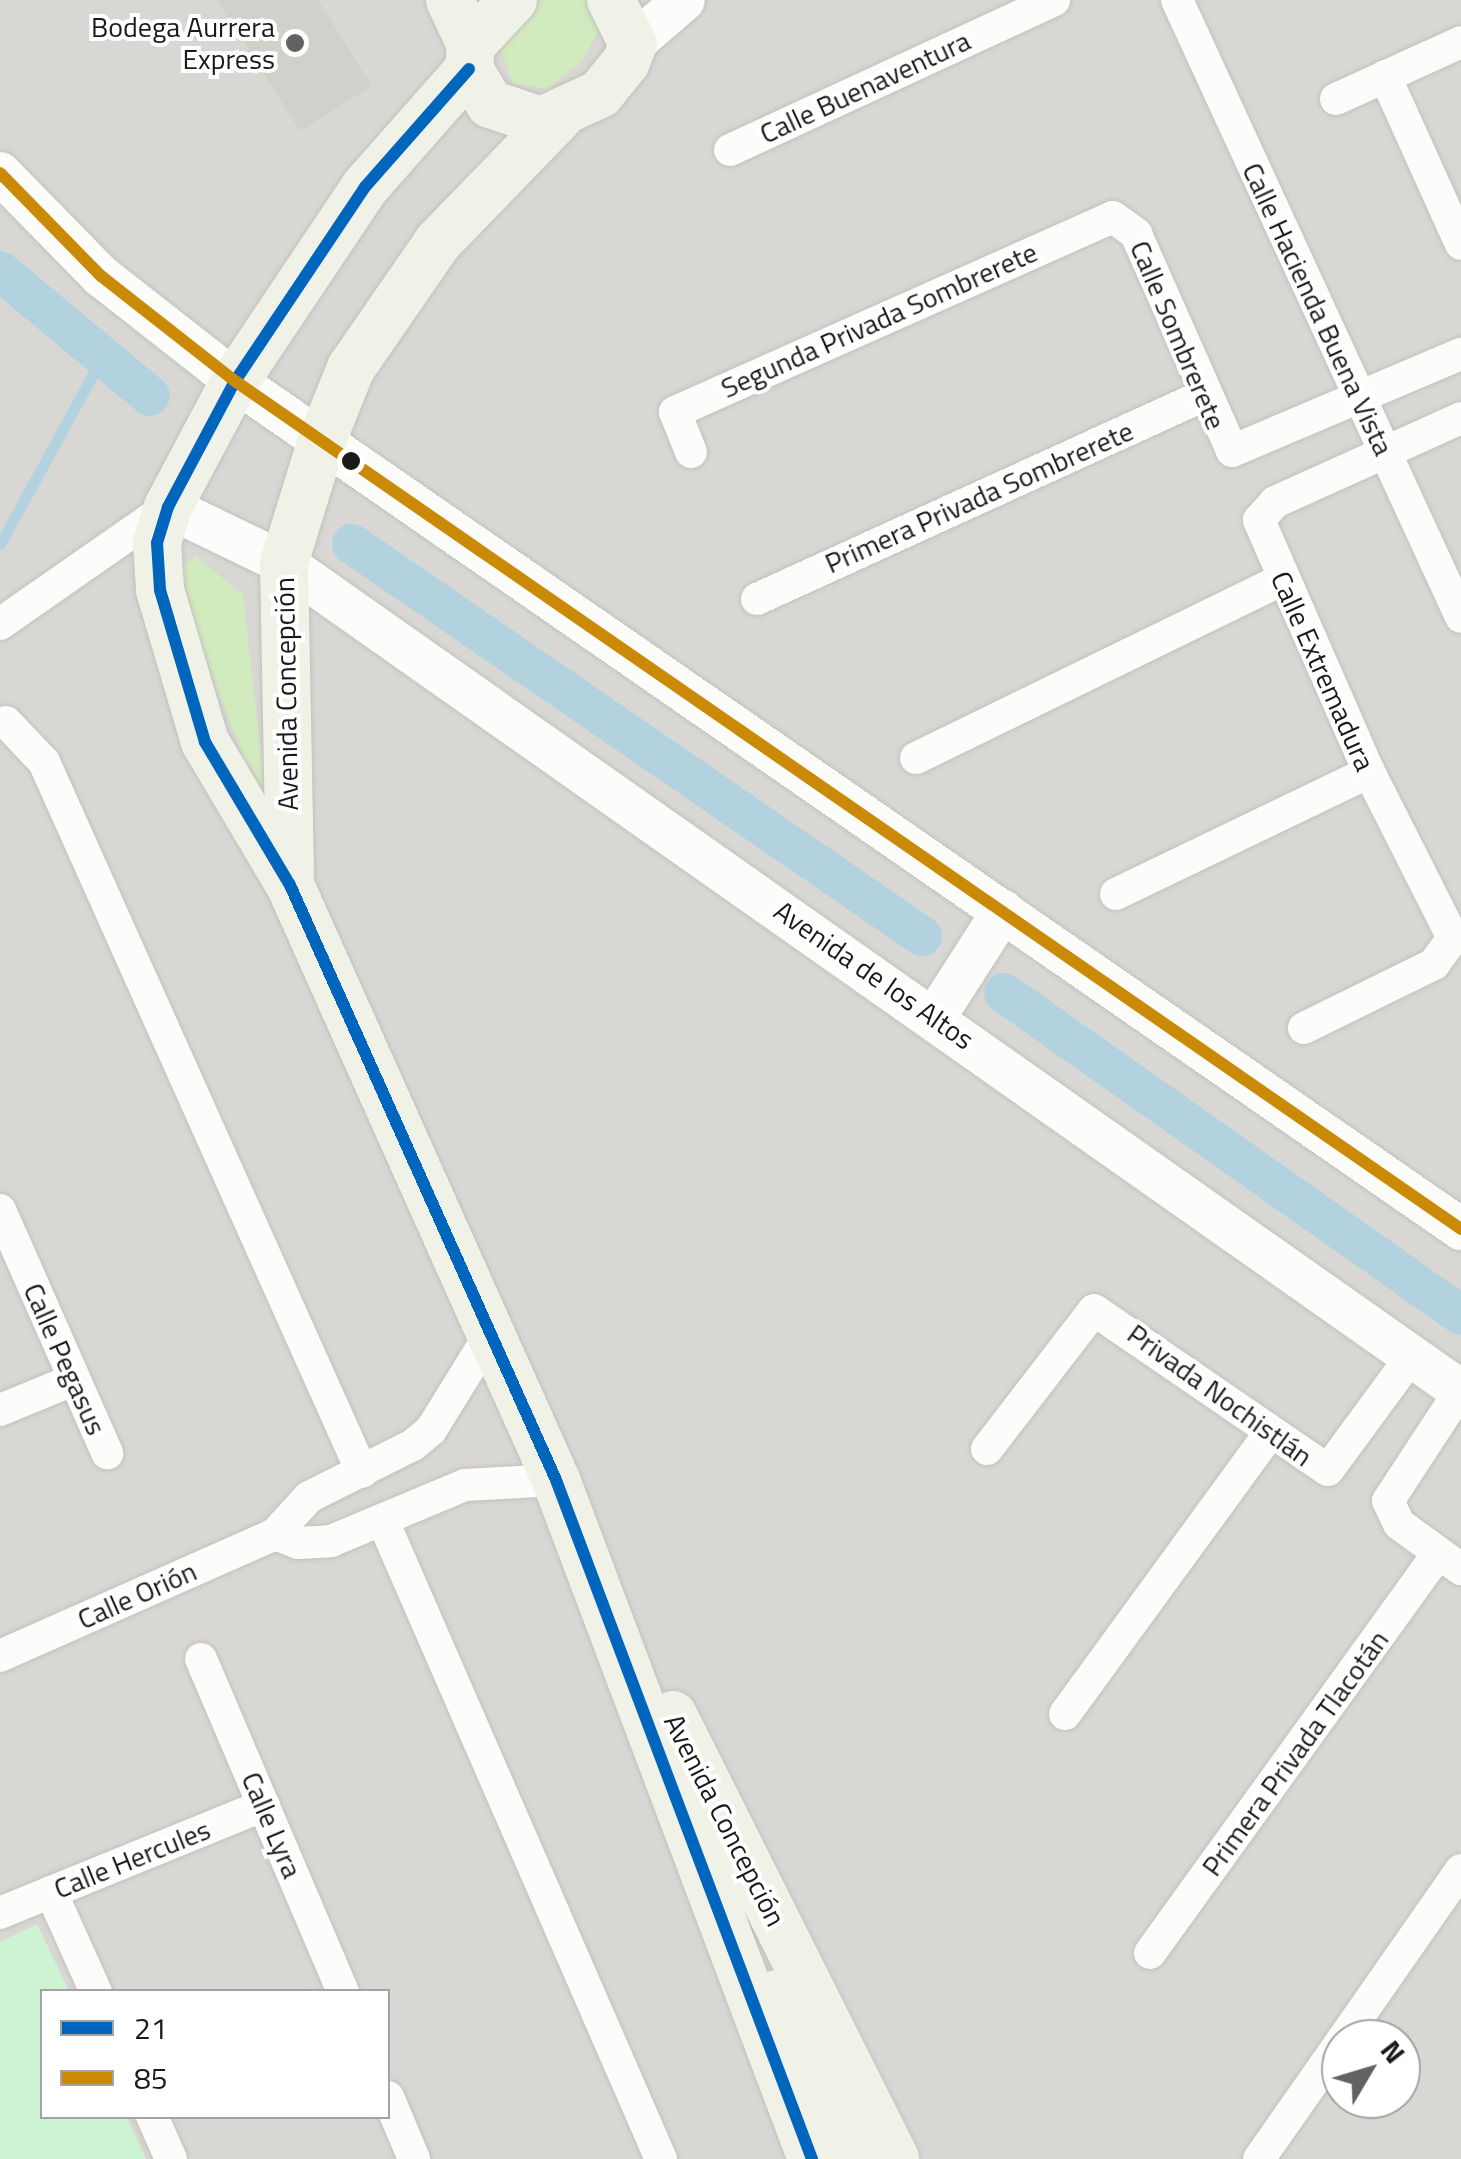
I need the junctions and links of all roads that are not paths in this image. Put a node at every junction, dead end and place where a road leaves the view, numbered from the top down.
1 (450, 0) edge
2 (513, 0) edge
3 (611, 0) edge
4 (684, 0) edge
5 (1054, 0) edge
6 (1177, 0) edge
7 (1461, 42) edge
8 (633, 44) junction
9 (470, 57) junction
10 (1385, 76) junction
11 (1336, 99) dead end
12 (560, 116) junction
13 (730, 150) dead end
14 (0, 173) edge
15 (1122, 219) joint
16 (1461, 244) edge
17 (1461, 354) edge
18 (235, 381) junction
19 (1202, 396) junction
20 (1360, 401) junction
21 (1461, 418) edge
22 (322, 440) junction
23 (691, 452) dead end
24 (1385, 456) junction
25 (168, 506) junction
26 (284, 563) junction
27 (1282, 580) junction
28 (757, 598) dead end
29 (1461, 616) edge
30 (0, 624) edge
31 (6, 722) dead end
32 (916, 758) dead end
33 (1368, 772) junction
34 (290, 885) junction
35 (1116, 894) dead end
36 (1003, 911) junction
37 (935, 1017) junction
38 (1304, 1028) dead end
39 (0, 1210) edge
40 (1461, 1229) edge
41 (491, 1333) junction
42 (1412, 1357) junction
43 (74, 1380) junction
44 (1461, 1391) edge
45 (0, 1410) edge
46 (1268, 1436) junction
47 (986, 1449) dead end
48 (107, 1453) dead end
49 (362, 1472) junction
50 (556, 1480) junction
51 (383, 1522) junction
52 (275, 1534) junction
53 (1450, 1561) edge
54 (0, 1656) edge
55 (202, 1659) dead end
56 (638, 1696) junction
57 (1066, 1714) dead end
58 (264, 1804) junction
59 (1461, 1870) edge
60 (51, 1892) junction
61 (0, 1913) edge
62 (1150, 1953) dead end
63 (95, 1989) edge
64 (342, 1989) edge
65 (1357, 2019) edge
66 (1321, 2070) edge
67 (390, 2101) edge
68 (153, 2119) edge
69 (171, 2159) edge
70 (414, 2159) edge
71 (661, 2159) edge
72 (812, 2159) edge
73 (855, 2159) edge
74 (895, 2159) edge
75 (1259, 2159) edge

1 - 9 main road
2 - 9 main road, Avenida Concepción
3 - 8 main road
4 - 8 street
5 - 13 street, Calle Buenaventura
6 - 20 street, Calle Hacienda Buena Vista
7 - 10 street
8 - 12 main road, Avenida Concepción
9 - 12 main road
9 - 18 main road, Avenida Concepción
10 - 11 street
10 - 16 street
12 - 22 main road, Avenida Concepción
14 - 18 street
15 - 19 street, Calle Sombrerete
15 - 23 street, Segunda Privada Sombrerete
17 - 20 street
18 - 22 street
18 - 25 main road, Avenida Concepción
19 - 20 street, Calle Sombrerete
19 - 28 street, Primera Privada Sombrerete
20 - 24 street, Calle Hacienda Buena Vista
21 - 24 street, Calle Extremadura
22 - 26 main road, Avenida Concepción
22 - 36 street
24 - 27 street, Calle Extremadura
24 - 29 street, Calle Hacienda Buena Vista
25 - 26 street, Avenida de los Altos
25 - 30 street
25 - 34 main road, Avenida Concepción
26 - 34 main road, Avenida Concepción
26 - 37 street, Avenida de los Altos
27 - 32 street
27 - 33 street, Calle Extremadura
31 - 49 street
33 - 35 street
33 - 38 street, Calle Extremadura
34 - 41 main road, Avenida Concepción
36 - 37 street
36 - 40 street
37 - 42 street, Avenida de los Altos
39 - 43 street, Calle Pegasus
41 - 49 street, Calle Orión
41 - 50 main road, Avenida Concepción
42 - 44 street, Avenida de los Altos
42 - 46 street, Privada Nochistlán
43 - 45 street
43 - 48 street, Calle Pegasus
44 - 53 street
46 - 47 street, Privada Nochistlán
46 - 57 street
49 - 52 street, Calle Orión
50 - 51 street
50 - 56 main road, Avenida Concepción
50 - 74 main road, Avenida Concepción
51 - 52 street
51 - 71 street
52 - 54 street, Calle Orión
53 - 62 street, Primera Privada Tlacotán
55 - 58 street, Calle Lyra
56 - 72 main road, Avenida Concepción
56 - 73 main road, Avenida Concepción
58 - 60 street, Calle Hercules
58 - 64 street, Calle Lyra
59 - 65 street
60 - 61 street, Calle Hercules
60 - 63 street
66 - 75 street
67 - 70 street
68 - 69 street

